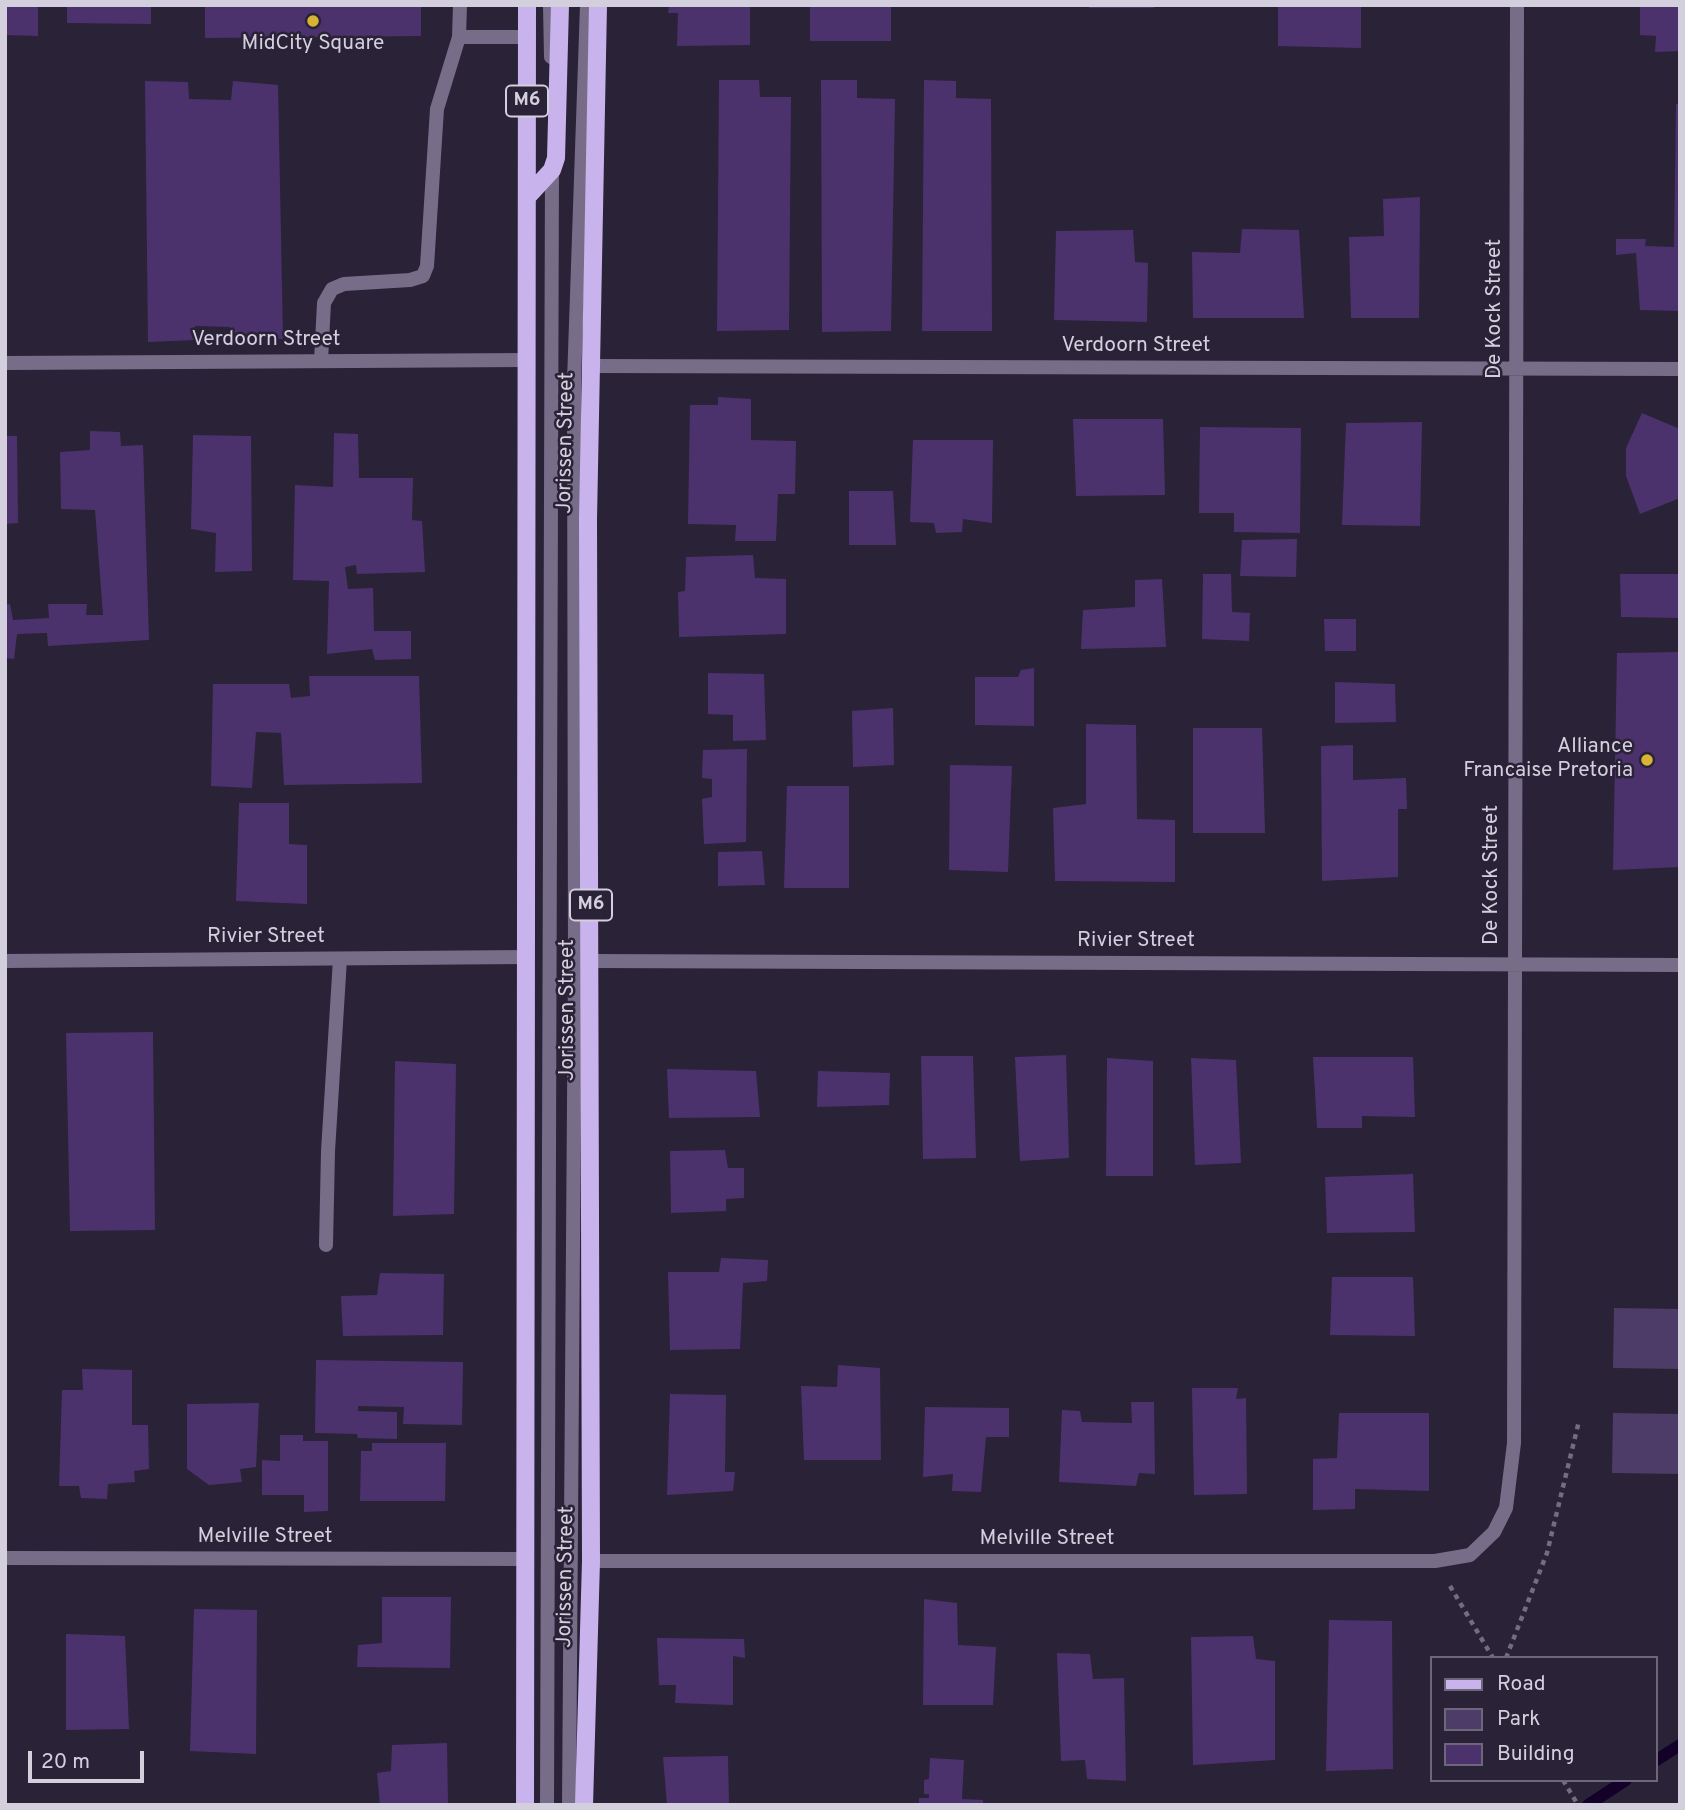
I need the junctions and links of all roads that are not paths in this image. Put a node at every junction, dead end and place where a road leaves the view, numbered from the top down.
1 (460, 5) edge
2 (527, 5) edge
3 (550, 5) edge
4 (560, 5) edge
5 (587, 5) edge
6 (598, 5) edge
7 (1517, 5) edge
8 (459, 37) junction
9 (527, 37) junction
10 (552, 170) junction
11 (528, 196) junction
12 (528, 360) junction
13 (321, 361) junction
14 (5, 363) edge
15 (591, 366) junction
16 (1518, 369) junction
17 (1680, 369) edge
18 (527, 957) junction
19 (340, 959) junction
20 (5, 961) edge
21 (592, 961) junction
22 (1514, 964) junction
23 (1680, 965) edge
24 (326, 1245) dead end
25 (1494, 1532) joint
26 (5, 1558) edge
27 (525, 1559) junction
28 (591, 1561) junction
29 (525, 1805) edge
30 (547, 1805) edge
31 (569, 1805) edge
32 (584, 1805) edge

1 - 8 street
2 - 9 main road, Jorissen Street / M6
3 - 10 street, Jorissen Street
4 - 10 main road
5 - 31 street, Jorissen Street
6 - 15 main road, Jorissen Street / M6
7 - 16 street, De Kock Street
8 - 9 street
8 - 13 street
9 - 11 main road, Jorissen Street / M6
10 - 11 main road
10 - 30 street, Jorissen Street
11 - 12 main road, Jorissen Street / M6
12 - 13 street, Verdoorn Street
12 - 18 main road, Jorissen Street / M6
13 - 14 street, Verdoorn Street
15 - 16 street, Verdoorn Street
15 - 21 main road, Jorissen Street / M6
16 - 17 street, Verdoorn Street
16 - 22 street, De Kock Street
18 - 19 street, Rivier Street
18 - 27 main road, Jorissen Street / M6
19 - 20 street, Rivier Street
19 - 24 street
21 - 22 street, Rivier Street
21 - 28 main road, Jorissen Street / M6
22 - 23 street, Rivier Street
22 - 25 street, De Kock Street
25 - 28 street, Melville Street
26 - 27 street, Melville Street
27 - 29 main road, Jorissen Street / M6
28 - 32 main road, Jorissen Street / M6

